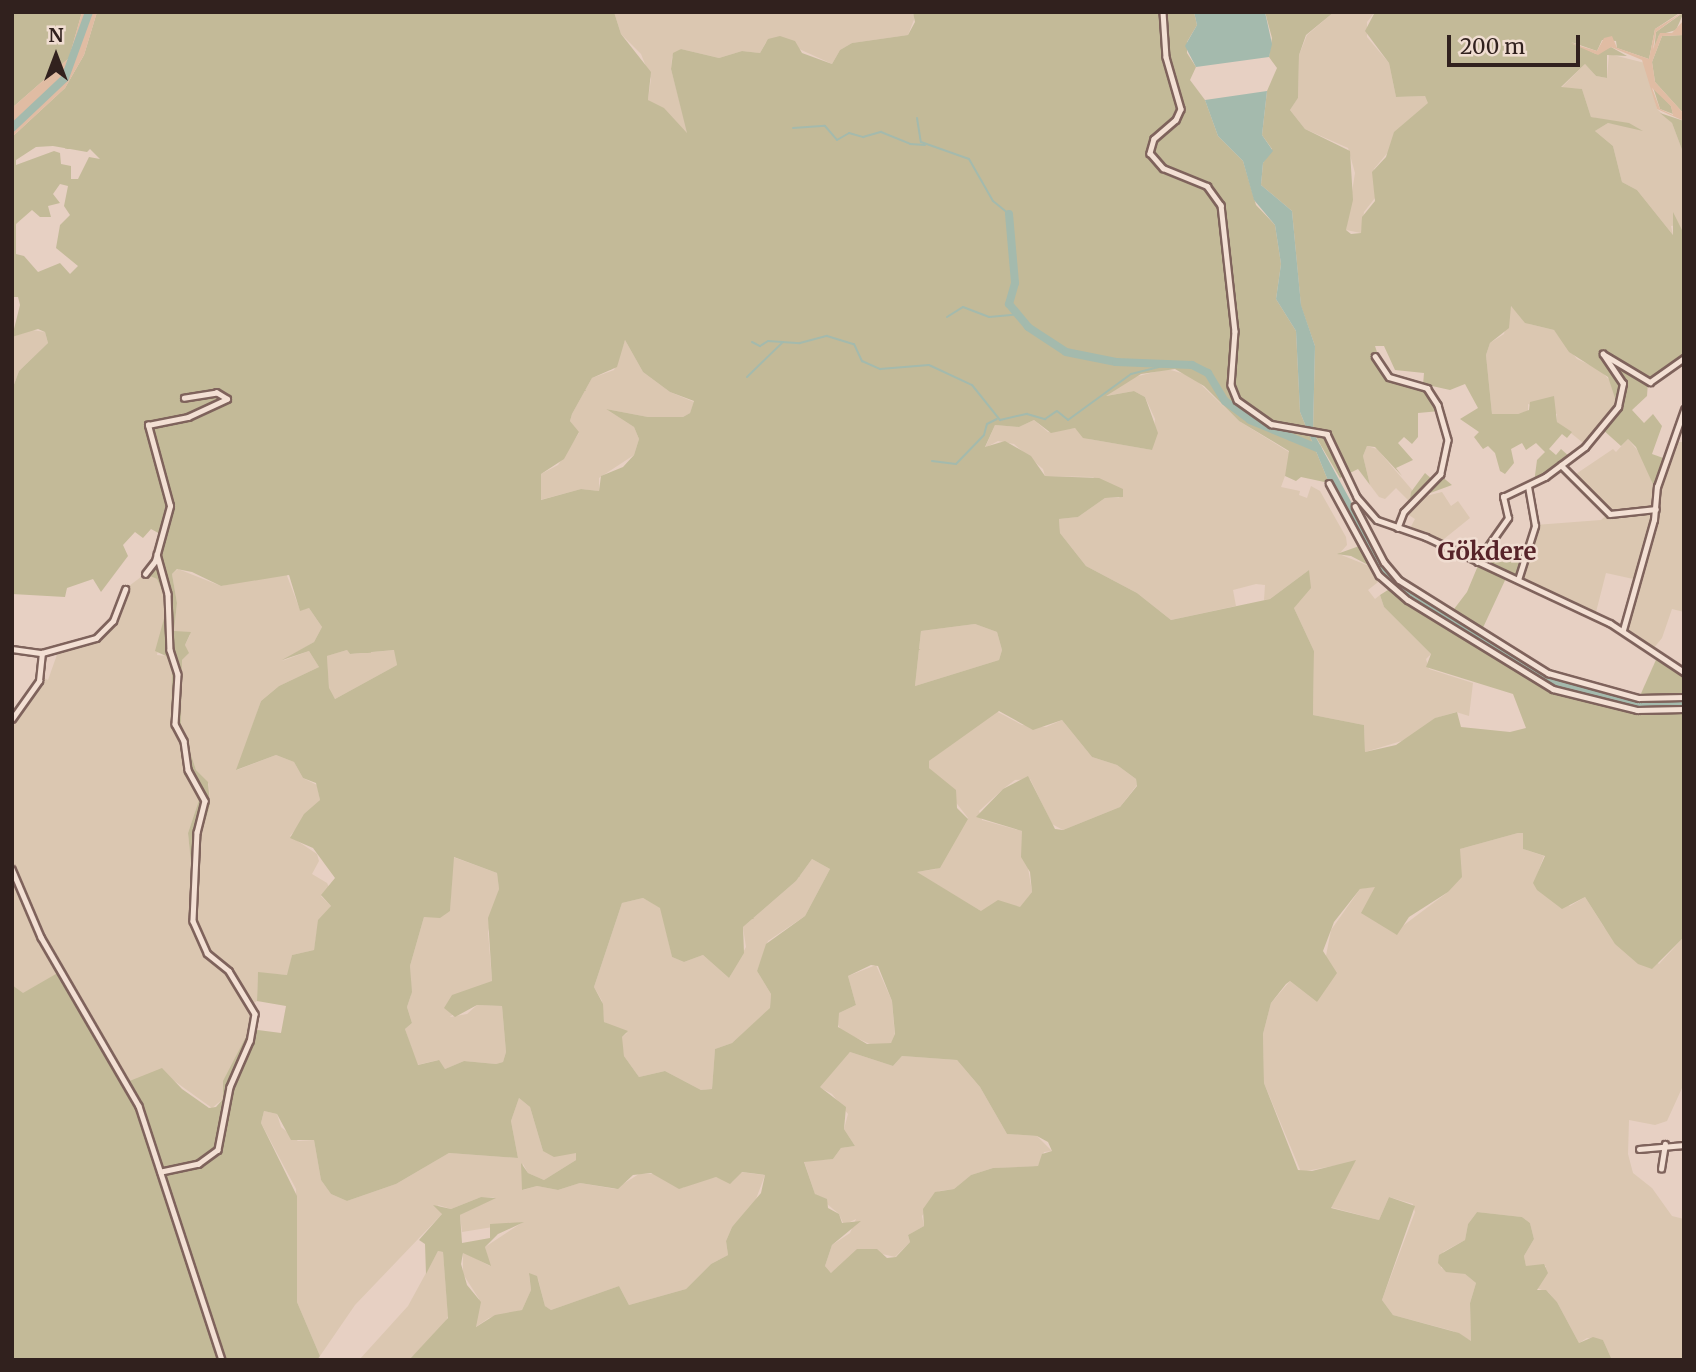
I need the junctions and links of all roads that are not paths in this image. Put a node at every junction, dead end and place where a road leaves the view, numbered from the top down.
1 (1163, 12) edge
2 (1375, 356) dead end
3 (1684, 358) edge
4 (184, 398) dead end
5 (1684, 410) edge
6 (1561, 465) junction
7 (1329, 483) dead end
8 (1528, 486) junction
9 (1356, 505) junction
10 (1656, 509) junction
11 (1345, 511) junction
12 (1398, 528) junction
13 (157, 554) junction
14 (1476, 562) junction
15 (145, 574) dead end
16 (1518, 580) junction
17 (125, 589) dead end
18 (1623, 629) junction
19 (12, 649) edge
20 (41, 653) junction
21 (1684, 671) edge
22 (1594, 689) junction
23 (1684, 697) edge
24 (1592, 698) junction
25 (1684, 709) edge
26 (12, 719) edge
27 (12, 869) edge
28 (1665, 1144) junction
29 (1684, 1145) edge
30 (1639, 1149) dead end
31 (1661, 1169) dead end
32 (161, 1172) junction
33 (222, 1360) edge

1 - 9 street
2 - 12 street
3 - 6 street
4 - 13 street
5 - 10 street
6 - 8 street
6 - 10 street
7 - 11 street
8 - 14 street
8 - 16 street
9 - 11 street
9 - 12 street
9 - 22 street
10 - 18 street
11 - 24 street
12 - 14 street
13 - 15 street
13 - 32 street
14 - 16 street
16 - 18 street
17 - 20 street
18 - 21 street
19 - 20 street
20 - 26 street
22 - 23 street
22 - 24 street
24 - 25 street
27 - 32 street
28 - 29 street
28 - 30 street
28 - 31 street
32 - 33 street

